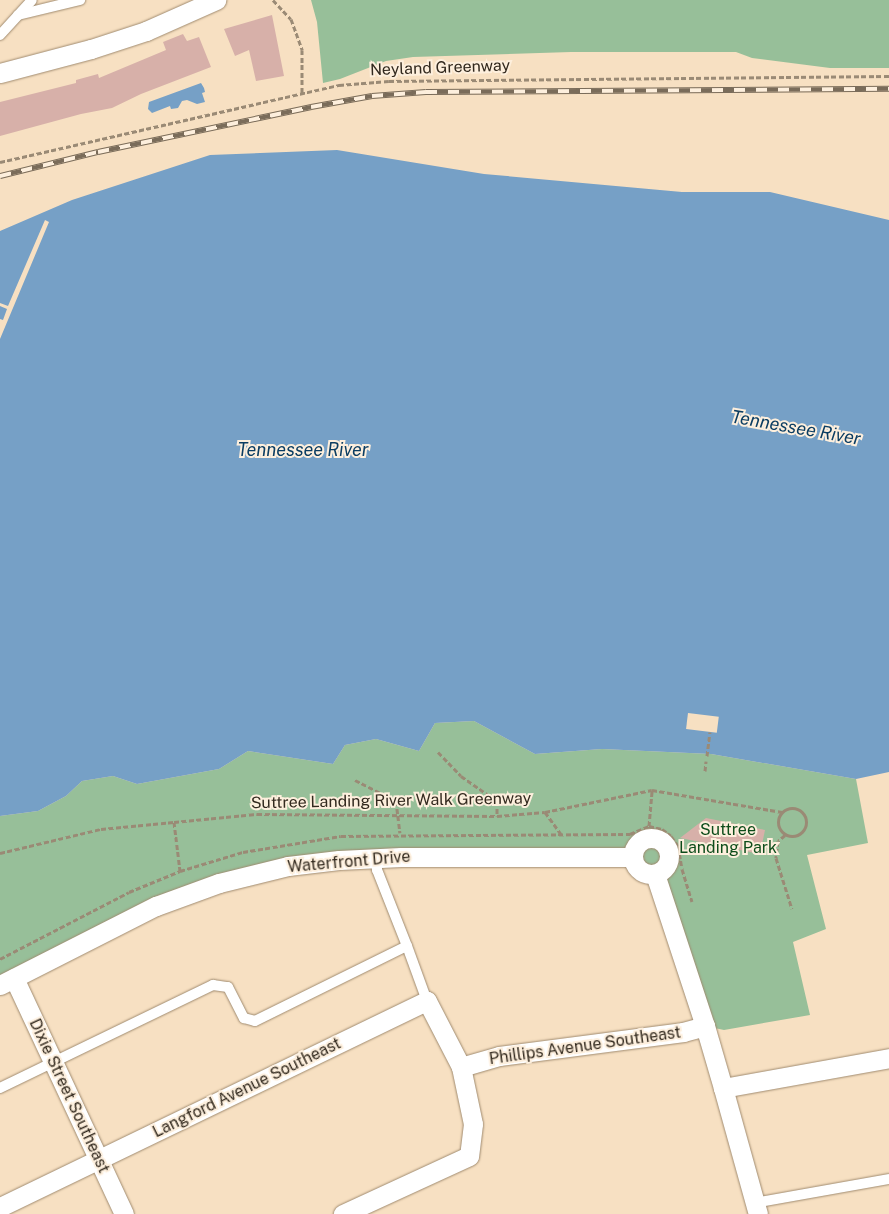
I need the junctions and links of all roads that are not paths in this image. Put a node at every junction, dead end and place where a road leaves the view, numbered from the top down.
1 (32, 0) edge
2 (80, 0) edge
3 (216, 0) edge
4 (18, 15) junction
5 (0, 35) edge
6 (0, 73) edge
7 (633, 857) junction
8 (376, 858) junction
9 (655, 874) junction
10 (407, 946) junction
11 (7, 982) edge
12 (426, 1001) junction
13 (705, 1026) junction
14 (889, 1058) edge
15 (53, 1062) junction
16 (461, 1067) junction
17 (0, 1088) edge
18 (723, 1088) junction
19 (99, 1160) junction
20 (889, 1178) edge
21 (0, 1208) edge
22 (756, 1209) edge
23 (124, 1214) edge
24 (343, 1214) edge

1 - 4 lane
2 - 4 lane
3 - 6 street
4 - 5 lane
7 - 8 street, Waterfront Drive
7 - 9 street
7 - 9 street
8 - 10 lane
8 - 11 street, Waterfront Drive
9 - 13 street
10 - 12 lane
10 - 15 lane
11 - 15 street, Dixie Street Southeast
12 - 16 street
12 - 19 street, Langford Avenue Southeast
13 - 16 street, Phillips Avenue Southeast
13 - 18 street
14 - 18 street
15 - 17 lane
15 - 19 street, Dixie Street Southeast
16 - 24 street
18 - 22 street
19 - 21 street, Langford Avenue Southeast
19 - 23 street, Dixie Street Southeast
20 - 22 lane

